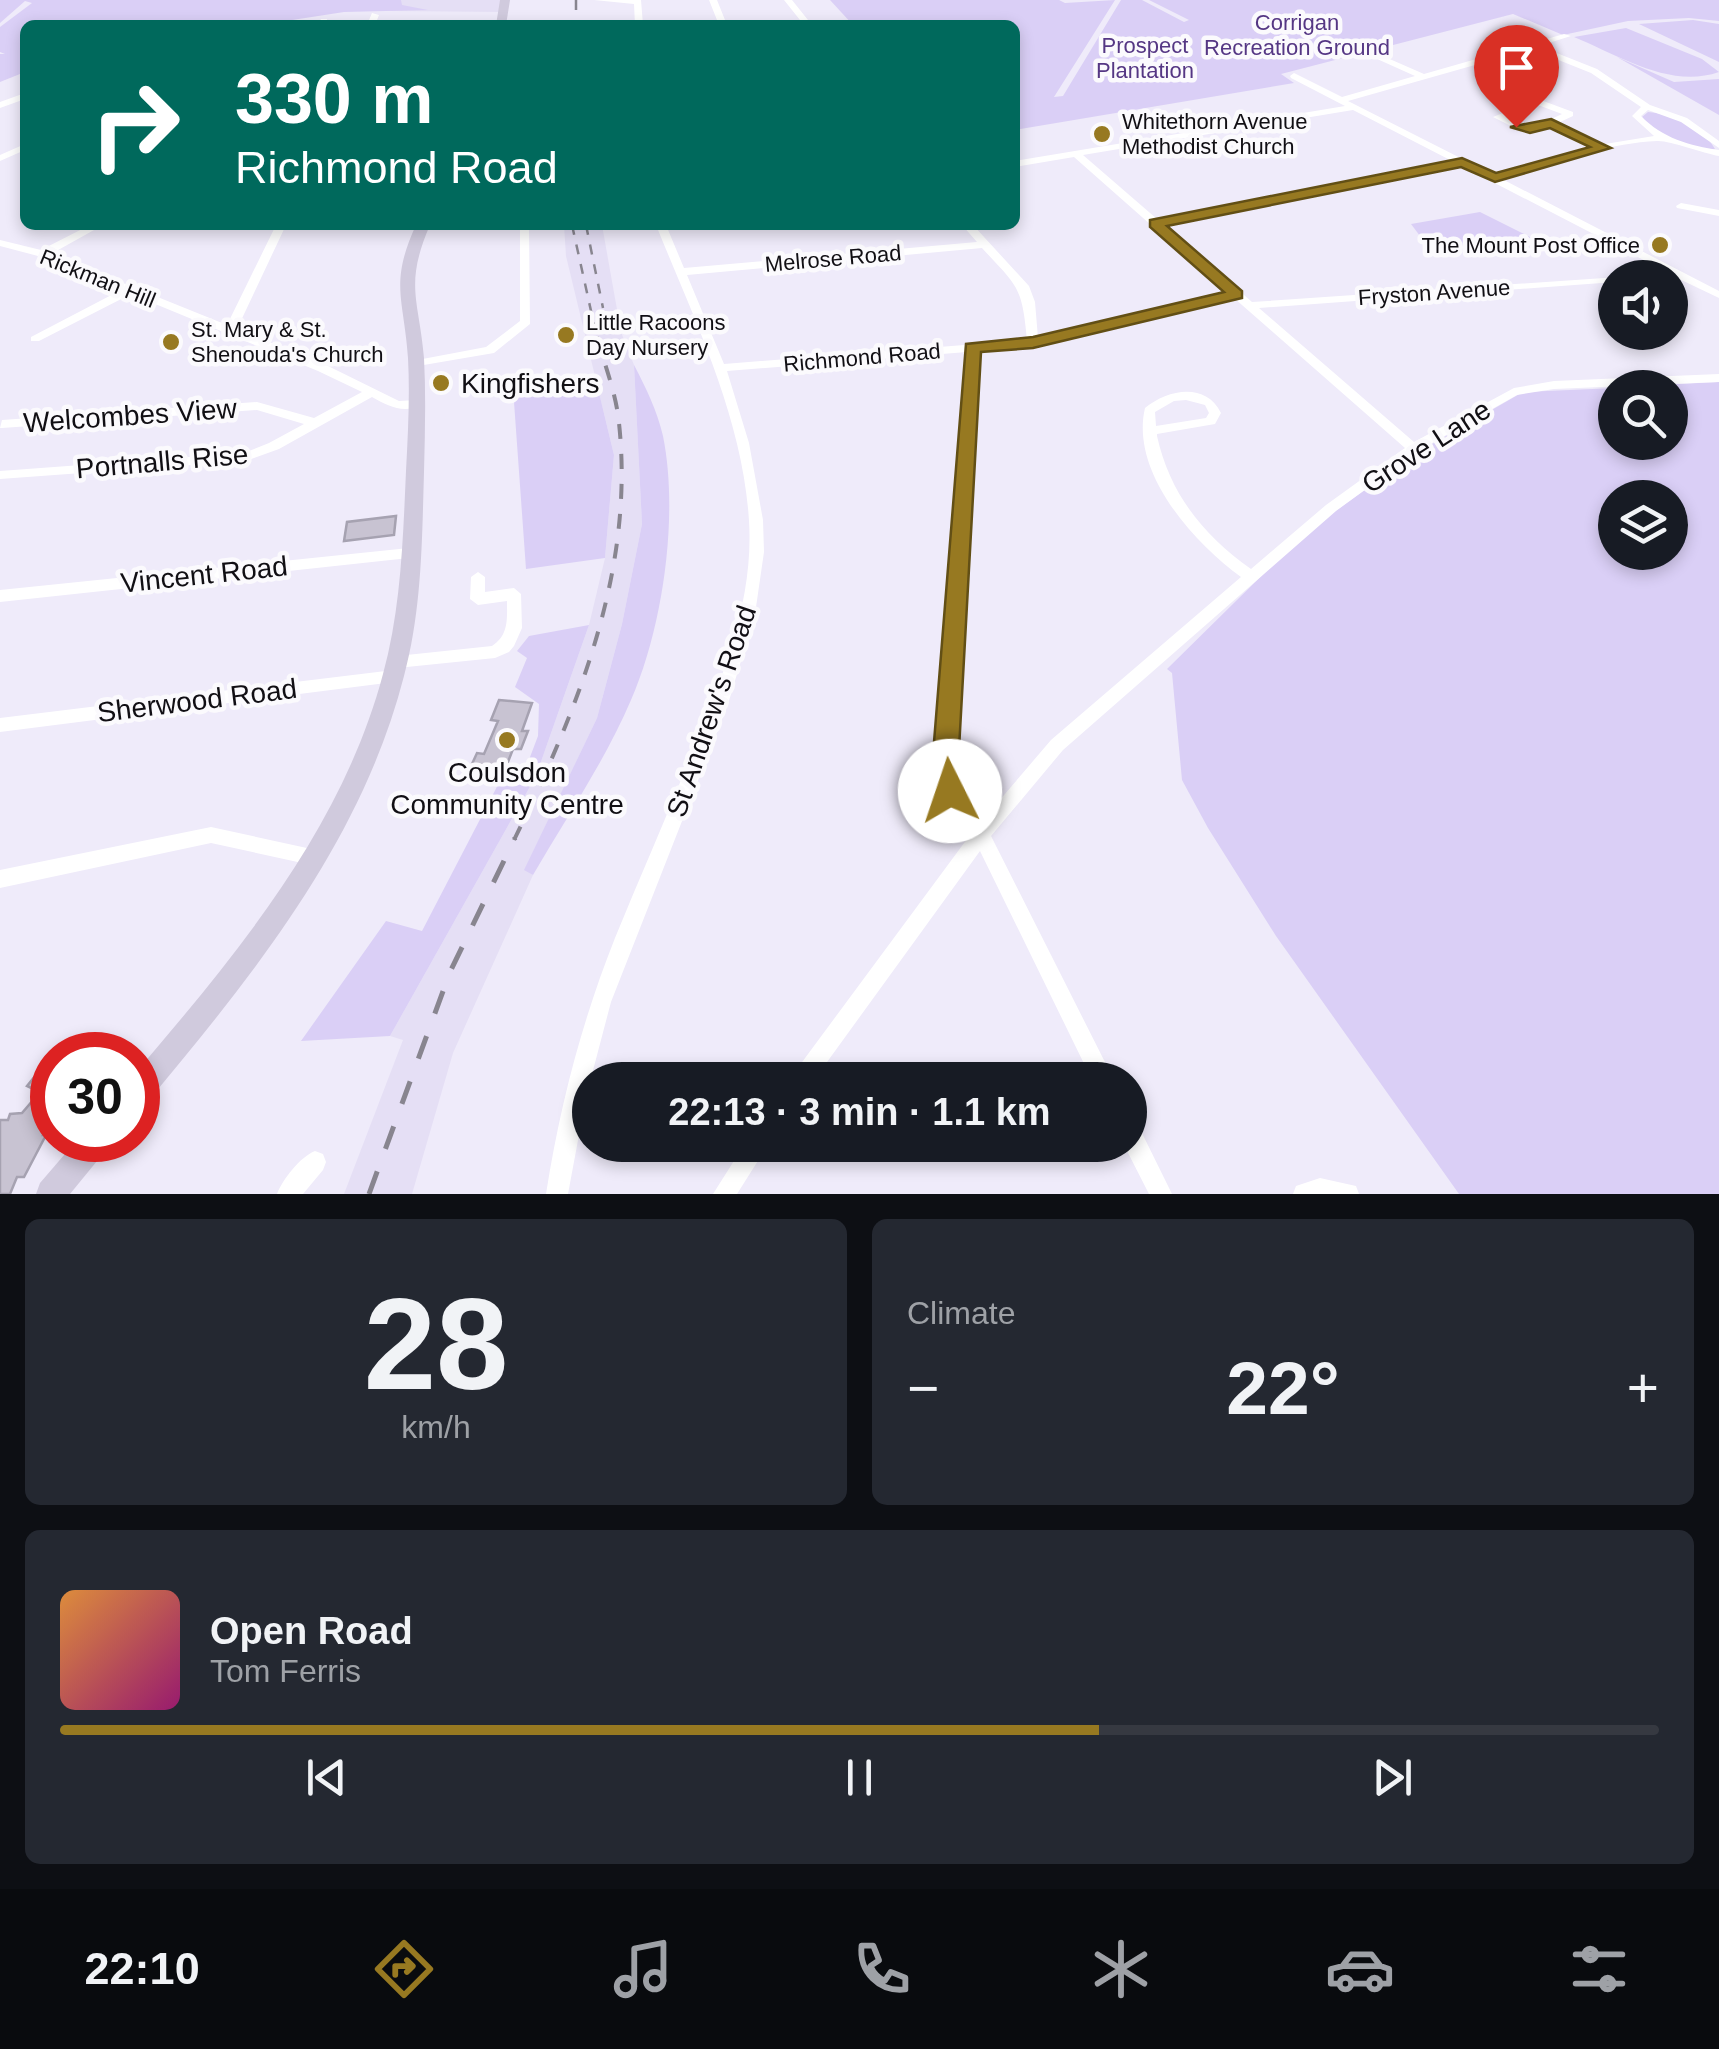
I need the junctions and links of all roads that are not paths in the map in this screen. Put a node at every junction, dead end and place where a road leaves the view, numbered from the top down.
1 (598, 0) edge
2 (788, 0) edge
3 (638, 1) edge
4 (376, 14) dead end
5 (373, 20) edge
6 (804, 20) edge
7 (1567, 36) dead end
8 (1532, 46) junction
9 (1369, 52) dead end
10 (1294, 76) dead end
11 (1421, 76) junction
12 (1341, 100) junction
13 (1354, 107) junction
14 (1647, 107) junction
15 (1551, 123) junction
16 (1666, 137) junction
17 (1719, 145) edge
18 (1604, 148) junction
19 (1719, 153) edge
20 (1076, 154) junction
21 (1462, 162) junction
22 (1020, 163) edge
23 (1495, 178) junction
24 (1681, 206) dead end
25 (1719, 213) edge
26 (1155, 223) junction
27 (88, 230) edge
28 (279, 230) edge
29 (421, 230) edge
30 (524, 230) edge
31 (664, 230) edge
32 (971, 230) edge
33 (0, 243) edge
34 (986, 244) junction
35 (42, 254) junction
36 (1653, 260) edge
37 (680, 272) junction
38 (1688, 278) edge
39 (1598, 280) edge
40 (130, 290) junction
41 (1236, 294) junction
42 (1719, 295) edge
43 (1253, 306) junction
44 (230, 332) junction
45 (35, 339) dead end
46 (1033, 342) junction
47 (973, 348) junction
48 (416, 364) junction
49 (722, 368) junction
50 (1719, 378) edge
51 (370, 392) junction
52 (416, 404) junction
53 (316, 423) junction
54 (2, 424) edge
55 (1148, 431) junction
56 (1413, 448) junction
57 (0, 474) edge
58 (409, 553) junction
59 (478, 577) dead end
60 (1251, 577) junction
61 (0, 596) edge
62 (395, 669) junction
63 (0, 725) edge
64 (981, 835) junction
65 (316, 858) junction
66 (0, 880) edge
67 (814, 1062) edge
68 (1095, 1062) edge
69 (160, 1064) edge
70 (77, 1162) edge
71 (315, 1162) dead end
72 (746, 1162) edge
73 (1145, 1162) edge
74 (50, 1194) edge
75 (288, 1194) edge
76 (558, 1194) edge
77 (724, 1194) edge
78 (1161, 1194) edge
79 (1304, 1194) edge
80 (1348, 1194) edge

1 - 3 street
2 - 6 street
4 - 5 street
7 - 8 street
8 - 11 street
8 - 14 street
9 - 11 street
10 - 12 street
11 - 12 street
12 - 13 street
13 - 20 street
13 - 21 street
14 - 16 street
14 - 17 street
15 - 15 street
15 - 18 street
16 - 18 street
16 - 19 street
18 - 23 street
20 - 22 street
20 - 26 street
21 - 23 street
21 - 26 street
23 - 36 street
24 - 25 street
26 - 41 street
27 - 35 street
28 - 44 street
29 - 48 main road
30 - 48 street
31 - 37 street, St Andrew's Road
32 - 34 street
33 - 35 street, Rickman Hill
34 - 37 street, Melrose Road
34 - 46 street
35 - 40 street, Rickman Hill
37 - 49 street, St Andrew's Road
38 - 42 street
39 - 43 street, Fryston Avenue
40 - 44 street, Rickman Hill
40 - 45 street
41 - 43 street
41 - 46 street, Richmond Road
43 - 56 street
44 - 51 street, Rickman Hill
46 - 47 street, Richmond Road
47 - 49 street, Richmond Road
47 - 64 street
48 - 52 main road
49 - 76 street, St Andrew's Road
50 - 56 street, Grove Lane
51 - 52 street, Rickman Hill
51 - 53 street, Portnalls Rise
52 - 58 main road
53 - 54 street, Welcombes View
53 - 57 street, Portnalls Rise
55 - 55 street
55 - 60 street
56 - 60 street, Grove Lane
58 - 61 street, Vincent Road
58 - 62 main road
59 - 62 street, Sherwood Road
60 - 64 street, Grove Lane
62 - 63 street, Sherwood Road
62 - 65 main road
64 - 67 street, Grove Lane
64 - 68 street
65 - 66 street
65 - 69 main road
70 - 74 main road
71 - 75 street
72 - 77 street
73 - 78 street
79 - 80 street

